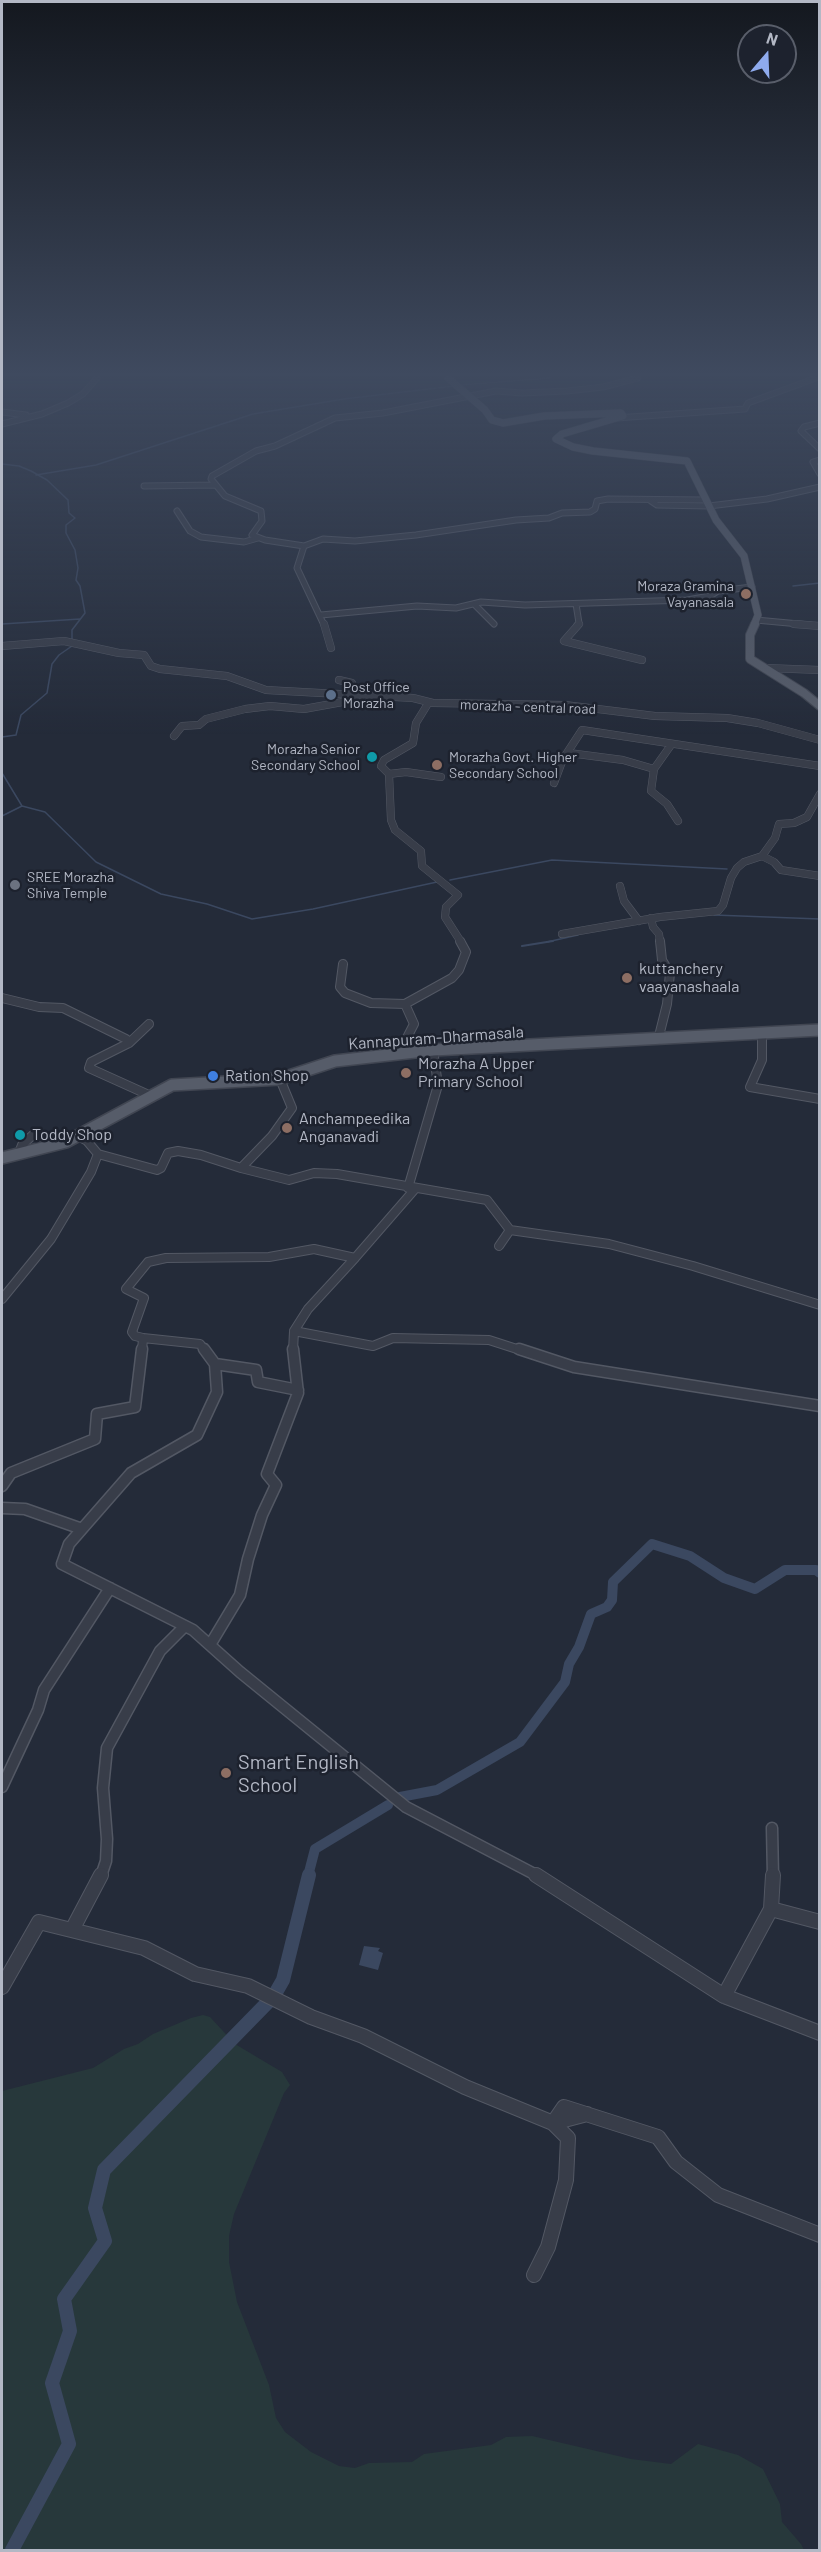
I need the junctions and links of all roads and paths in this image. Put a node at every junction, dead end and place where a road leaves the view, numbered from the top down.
1 (228, 497) edge
2 (705, 497) edge
3 (774, 497) edge
4 (708, 503) junction
5 (177, 511) dead end
6 (258, 538) junction
7 (304, 546) junction
8 (752, 587) junction
9 (576, 604) junction
10 (475, 605) junction
11 (321, 615) junction
12 (756, 620) junction
13 (494, 624) dead end
14 (819, 626) edge
15 (2, 646) edge
16 (331, 648) dead end
17 (642, 660) dead end
18 (766, 668) junction
19 (819, 670) edge
20 (339, 680) dead end
21 (347, 696) junction
22 (362, 697) junction
23 (429, 702) junction
24 (819, 706) edge
25 (174, 736) dead end
26 (819, 740) edge
27 (671, 745) junction
28 (569, 753) junction
29 (819, 766) edge
30 (654, 769) junction
31 (390, 774) junction
32 (441, 777) dead end
33 (554, 783) dead end
34 (819, 794) edge
35 (678, 821) dead end
36 (762, 856) junction
37 (819, 876) edge
38 (620, 886) dead end
39 (652, 920) junction
40 (639, 921) junction
41 (562, 934) dead end
42 (343, 964) dead end
43 (2, 998) edge
44 (405, 1004) junction
45 (149, 1024) dead end
46 (819, 1030) edge
47 (762, 1032) junction
48 (658, 1040) junction
49 (129, 1042) junction
50 (434, 1050) junction
51 (399, 1053) junction
52 (280, 1079) junction
53 (151, 1096) junction
54 (819, 1099) edge
55 (35, 1133) dead end
56 (78, 1136) junction
57 (19, 1153) junction
58 (98, 1154) junction
59 (2, 1158) edge
60 (241, 1168) junction
61 (411, 1189) junction
62 (510, 1230) junction
63 (499, 1246) dead end
64 (355, 1257) junction
65 (2, 1299) edge
66 (819, 1305) edge
67 (294, 1330) junction
68 (143, 1338) junction
69 (215, 1364) junction
70 (298, 1390) junction
71 (819, 1406) edge
72 (2, 1485) edge
73 (2, 1508) edge
74 (82, 1529) junction
75 (110, 1588) junction
76 (185, 1626) junction
77 (210, 1645) junction
78 (2, 1787) edge
79 (772, 1828) dead end
80 (771, 1909) junction
81 (819, 1922) edge
82 (72, 1930) junction
83 (2, 1987) edge
84 (724, 1996) junction
85 (819, 2033) edge
86 (553, 2123) junction
87 (819, 2235) edge
88 (534, 2275) dead end

1 - 6 street
2 - 4 main road
3 - 4 street
4 - 7 street
4 - 8 main road
5 - 6 street
6 - 7 street
7 - 11 street
8 - 9 street
8 - 12 main road
9 - 10 street
9 - 17 street
10 - 11 street
10 - 13 street
11 - 16 street
12 - 14 street
12 - 18 main road
15 - 21 street, morazha - central road
18 - 19 street
18 - 24 main road
20 - 21 street
21 - 22 street, morazha - central road
22 - 23 street, morazha - central road
22 - 25 street
23 - 26 street, morazha - central road
23 - 31 street
27 - 28 street
27 - 29 street
27 - 30 street
28 - 30 street
28 - 33 street
30 - 35 street
31 - 32 street
31 - 44 street
34 - 36 street
36 - 37 street
36 - 39 street
38 - 40 street
39 - 40 street
39 - 48 street
40 - 41 street
42 - 44 street
43 - 49 street
44 - 51 street
45 - 49 street
46 - 47 main road, Kannapuram-Dharmasala
47 - 48 main road, Kannapuram-Dharmasala
47 - 54 street
48 - 50 main road, Kannapuram-Dharmasala
49 - 53 street
50 - 51 main road, Kannapuram-Dharmasala
50 - 61 street
51 - 52 main road, Kannapuram-Dharmasala
52 - 53 main road, Kannapuram-Dharmasala
52 - 60 street
53 - 56 main road, Kannapuram-Dharmasala
55 - 57 street
56 - 57 main road, Kannapuram-Dharmasala
56 - 58 street
57 - 59 main road, Kannapuram-Dharmasala
58 - 60 street
58 - 65 street
60 - 61 street
61 - 62 street
61 - 64 street
62 - 63 street
62 - 66 street
64 - 67 street
64 - 68 street
67 - 70 street
67 - 71 street
68 - 69 street
68 - 72 street
69 - 70 street
69 - 74 street
70 - 77 street
73 - 74 street
74 - 75 street
75 - 76 street
75 - 78 street
76 - 77 street
76 - 82 street
77 - 84 street
79 - 80 street
80 - 81 street
80 - 84 street
82 - 83 street
82 - 86 street
84 - 85 street
86 - 87 street
86 - 88 street

